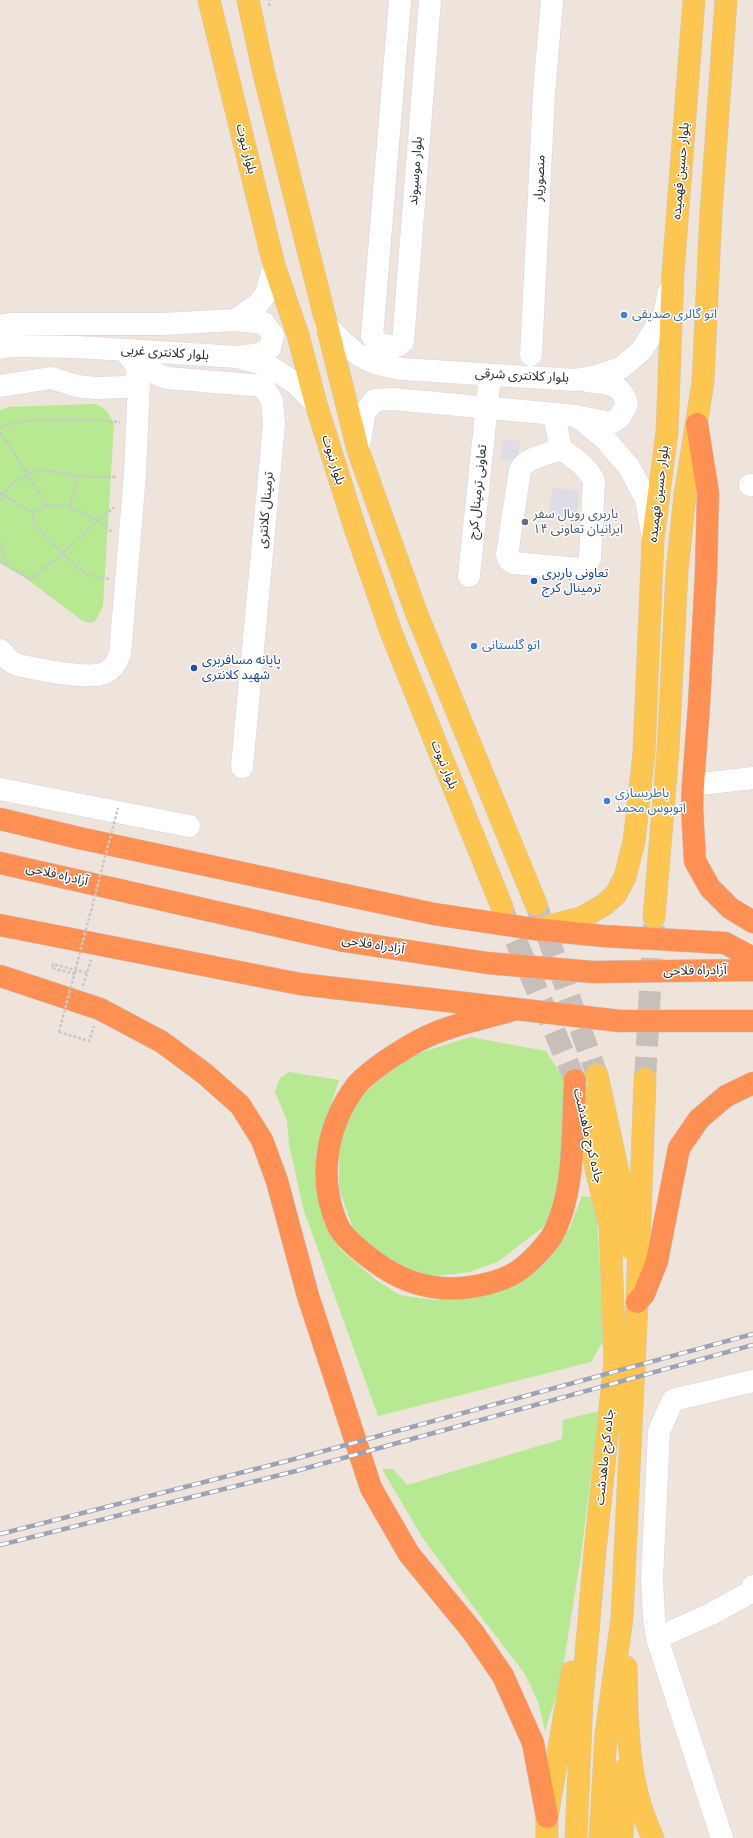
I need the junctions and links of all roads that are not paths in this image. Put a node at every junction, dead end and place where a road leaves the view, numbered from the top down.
1 (208, 0) edge
2 (248, 0) edge
3 (400, 0) edge
4 (430, 0) edge
5 (552, 0) edge
6 (694, 0) edge
7 (726, 0) edge
8 (274, 265) junction
9 (673, 274) junction
10 (235, 320) junction
11 (325, 324) junction
12 (0, 326) edge
13 (0, 348) edge
14 (531, 355) dead end
15 (237, 358) junction
16 (133, 366) junction
17 (490, 375) junction
18 (575, 380) junction
19 (0, 386) edge
20 (316, 404) junction
21 (488, 409) junction
22 (554, 415) junction
23 (577, 416) junction
24 (697, 424) junction
25 (562, 449) junction
26 (358, 450) junction
27 (653, 539) junction
28 (469, 576) dead end
29 (0, 650) edge
30 (242, 767) dead end
31 (753, 778) edge
32 (693, 785) junction
33 (0, 789) edge
34 (0, 819) edge
35 (189, 826) dead end
36 (0, 863) edge
37 (536, 904) tunnel mouth
38 (502, 907) tunnel mouth
39 (654, 917) tunnel mouth
40 (753, 922) edge
41 (0, 925) edge
42 (534, 930) junction
43 (753, 958) edge
44 (753, 970) edge
45 (0, 976) edge
46 (521, 1008) junction
47 (753, 1021) edge
48 (597, 1075) tunnel mouth
49 (646, 1079) tunnel mouth
50 (575, 1080) joint
51 (753, 1083) edge
52 (637, 1302) junction
53 (753, 1381) edge
54 (595, 1551) junction
55 (753, 1586) edge
56 (622, 1618) junction
57 (657, 1638) junction
58 (628, 1732) junction
59 (547, 1817) junction
60 (547, 1838) edge
61 (576, 1838) edge
62 (600, 1838) edge
63 (622, 1838) edge
64 (653, 1838) edge
65 (722, 1838) edge

1 - 8 main road, بلوار نبوت
2 - 11 main road, بلوار نبوت
3 - 4 street, بلوار موسیوند
5 - 14 street, منصوریار
6 - 9 main road, بلوار حسین فهمیده
7 - 24 main road, بلوار حسین فهمیده
8 - 10 street
8 - 20 main road, بلوار نبوت
9 - 18 street, بلوار کلانتری شرقی
9 - 27 main road, بلوار حسین فهمیده
10 - 12 street, بلوار کلانتری غربی
10 - 15 street, بلوار کلانتری غربی
11 - 17 street, بلوار کلانتری شرقی
11 - 26 main road, بلوار نبوت
13 - 16 street, بلوار کلانتری غربی
15 - 16 street, بلوار کلانتری غربی
15 - 20 street, بلوار کلانتری غربی
16 - 19 street
16 - 29 street
16 - 30 street, ترمینال کلانتری
17 - 18 street, بلوار کلانتری شرقی
17 - 21 street, تعاونی ترمینال کرج
18 - 23 street
20 - 38 main road, بلوار نبوت
21 - 22 street
21 - 26 street
21 - 28 street, تعاونی ترمینال کرج
22 - 23 street
22 - 25 street
23 - 27 street
24 - 32 highway
24 - 39 main road, بلوار حسین فهمیده
25 - 25 street
26 - 37 main road, بلوار نبوت
27 - 42 main road, بلوار حسین فهمیده
31 - 32 street
32 - 40 highway
33 - 35 street
34 - 42 highway
36 - 44 highway, آزادراه فلاحی
41 - 46 highway
42 - 43 highway
45 - 59 highway
46 - 47 highway
46 - 50 highway
48 - 52 main road
49 - 52 main road, جاده کرج ماهدشت
50 - 54 main road, جاده کرج ماهدشت
51 - 52 highway
52 - 56 main road, جاده کرج ماهدشت
53 - 57 street
54 - 59 main road
54 - 61 main road, جاده کرج ماهدشت
55 - 57 street
56 - 58 main road
56 - 62 main road, جاده کرج ماهدشت
57 - 65 street
58 - 63 main road
58 - 64 main road
59 - 60 main road

